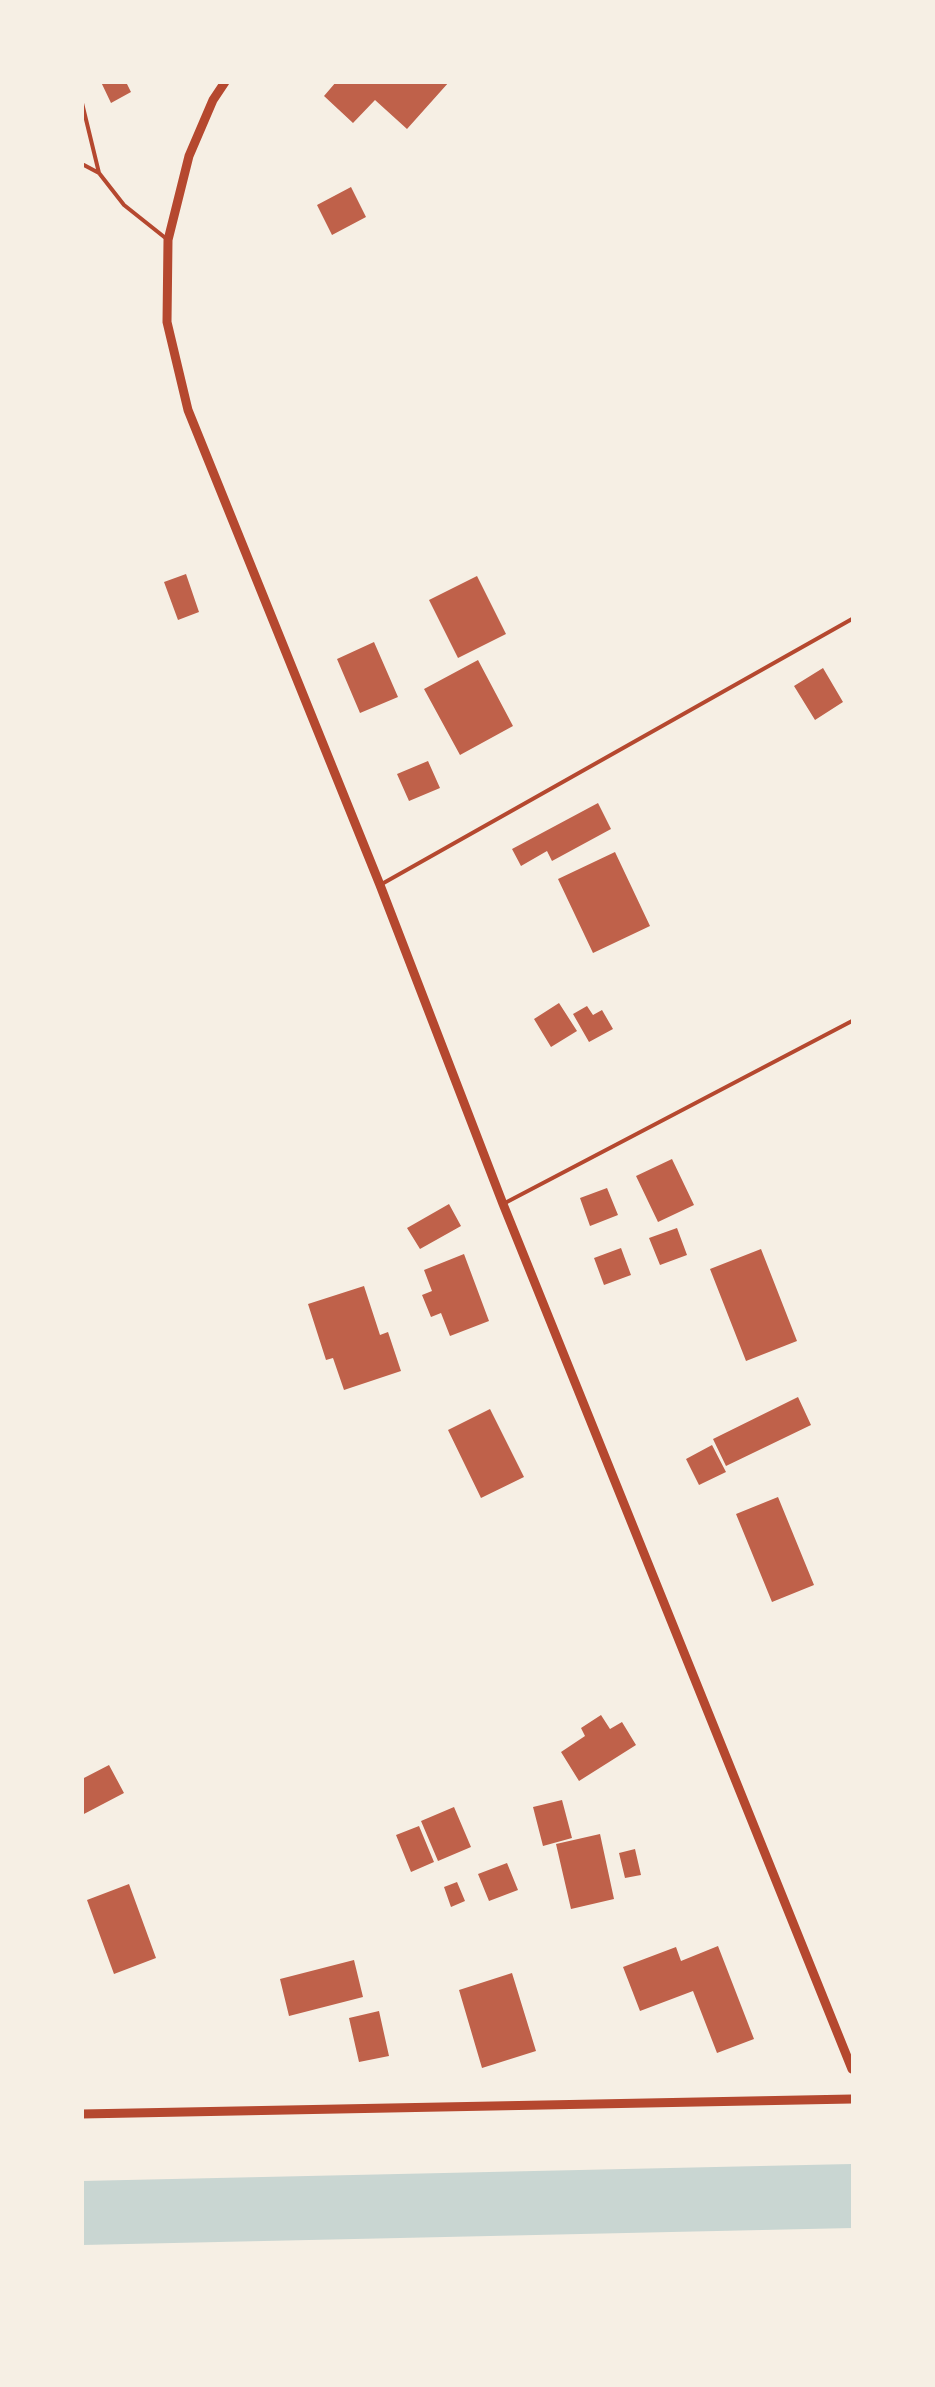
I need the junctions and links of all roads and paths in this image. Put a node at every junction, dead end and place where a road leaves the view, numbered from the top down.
1 (225, 82) edge
2 (82, 103) edge
3 (82, 164) edge
4 (99, 173) junction
5 (168, 240) junction
6 (852, 619) edge
7 (380, 885) junction
8 (852, 1021) edge
9 (503, 1204) junction
10 (852, 2069) edge
11 (852, 2099) edge
12 (82, 2114) edge

1 - 5 street
2 - 4 lane
3 - 4 lane
4 - 5 lane
5 - 7 street
6 - 7 lane
7 - 9 street
8 - 9 lane
9 - 10 street
11 - 12 street

